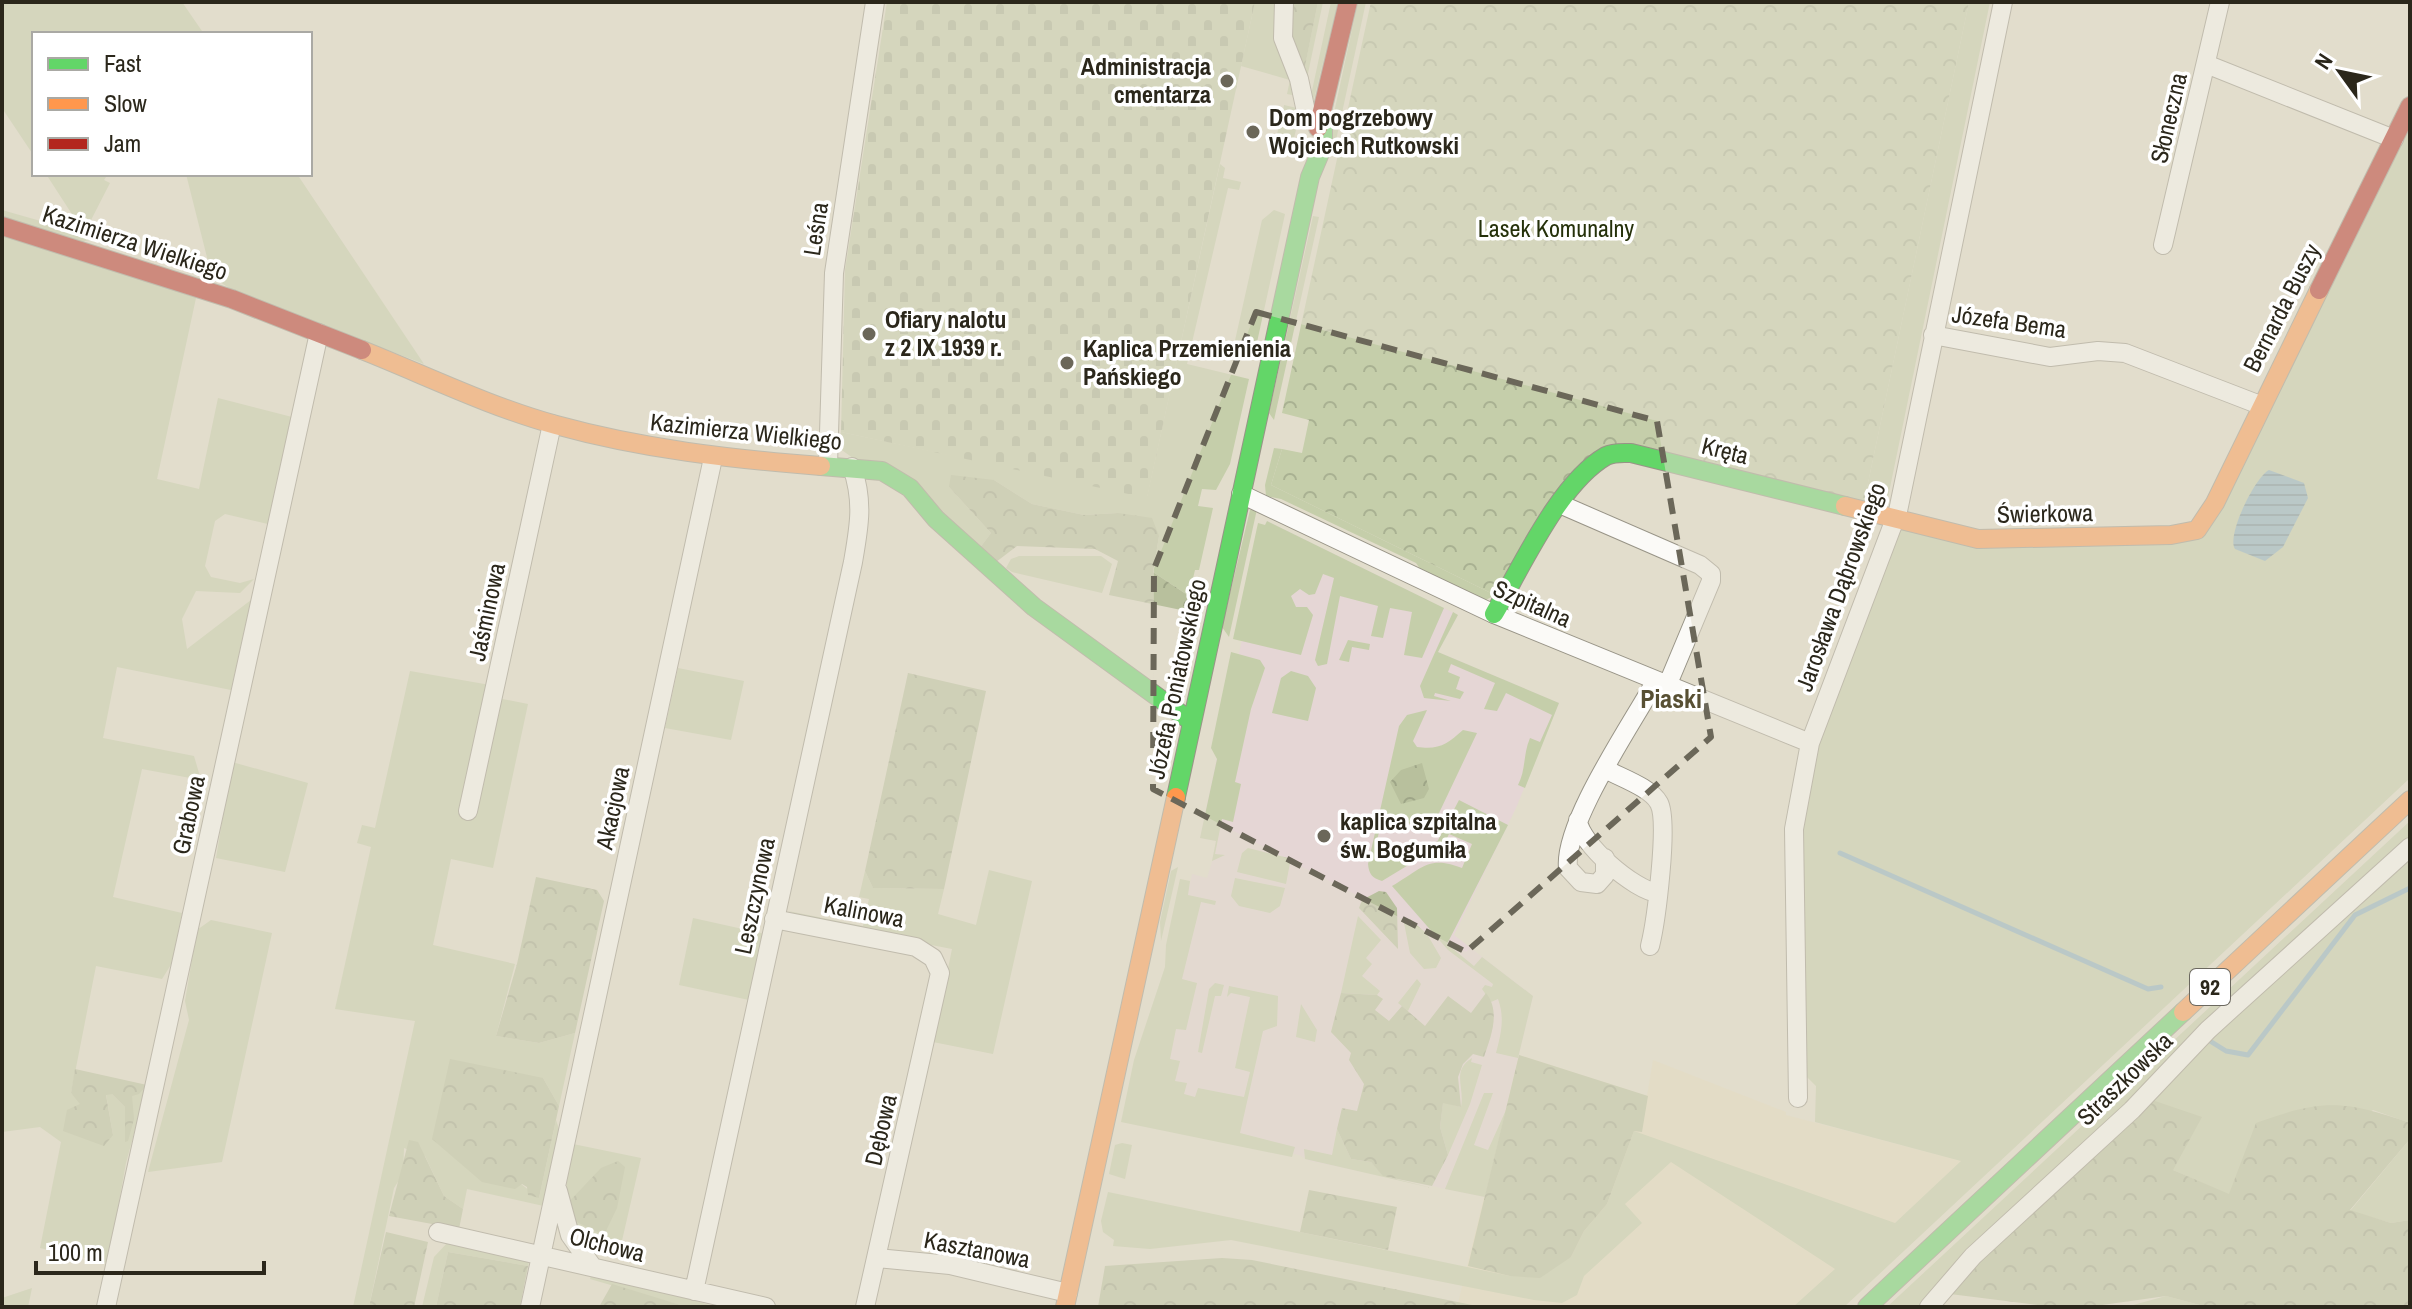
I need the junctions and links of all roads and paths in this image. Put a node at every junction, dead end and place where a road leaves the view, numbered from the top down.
1 (875, 2) edge
2 (1284, 2) edge
3 (1348, 2) edge
4 (2003, 2) edge
5 (2220, 2) edge
6 (2206, 64) junction
7 (2410, 106) edge
8 (1305, 107) dead end
9 (2394, 139) junction
10 (2, 226) edge
11 (2163, 245) dead end
12 (319, 333) junction
13 (1933, 335) junction
14 (2260, 405) junction
15 (552, 424) junction
16 (713, 458) junction
17 (828, 465) junction
18 (852, 467) junction
19 (882, 471) junction
20 (1241, 494) junction
21 (1562, 505) junction
22 (862, 511) junction
23 (1896, 518) junction
24 (2197, 530) joint
25 (1494, 614) junction
26 (1661, 684) junction
27 (1192, 722) junction
28 (1810, 743) junction
29 (1607, 770) junction
30 (2410, 800) edge
31 (468, 811) dead end
32 (1578, 820) junction
33 (2410, 847) edge
34 (1605, 858) junction
35 (1658, 893) junction
36 (774, 919) junction
37 (1650, 946) dead end
38 (937, 965) joint
39 (1798, 1098) dead end
40 (559, 1169) junction
41 (438, 1232) dead end
42 (542, 1254) junction
43 (877, 1258) junction
44 (592, 1266) junction
45 (694, 1291) junction
46 (1067, 1300) edge
47 (106, 1307) edge
48 (530, 1307) edge
49 (766, 1307) edge
50 (865, 1307) edge
51 (1867, 1307) edge
52 (1929, 1307) edge

1 - 17 street, Leśna
2 - 8 street
3 - 20 street, Józefa Poniatowskiego
4 - 13 street, Jarosława Dąbrowskiego
5 - 6 street, Słoneczna
6 - 9 street
6 - 11 street, Słoneczna
7 - 9 street, Bernarda Buszy
9 - 14 street, Bernarda Buszy
10 - 12 street, Kazimierza Wielkiego
12 - 15 street, Kazimierza Wielkiego
12 - 47 street, Grabowa
13 - 14 street, Józefa Bema
13 - 23 street, Jarosława Dąbrowskiego
14 - 24 street, Bernarda Buszy
15 - 16 street, Kazimierza Wielkiego
15 - 31 street, Jaśminowa
16 - 17 street, Kazimierza Wielkiego
16 - 40 street, Akacjowa
17 - 18 street, Kazimierza Wielkiego
18 - 19 street, Kazimierza Wielkiego
18 - 22 street, Leszczynowa
19 - 22 street, Leszczynowa
19 - 27 street, Kazimierza Wielkiego
20 - 25 street, Szpitalna
20 - 27 street, Józefa Poniatowskiego
21 - 23 street, Kręta
21 - 25 street, Kręta
21 - 26 street
22 - 36 street, Leszczynowa
23 - 24 street, Świerkowa
23 - 28 street, Jarosława Dąbrowskiego
25 - 26 street, Szpitalna
26 - 28 street, Szpitalna
26 - 29 street
27 - 46 street, Józefa Poniatowskiego
28 - 39 street, Jarosława Dąbrowskiego
29 - 32 street
29 - 35 street
30 - 51 street, 92
32 - 34 street
32 - 34 street
33 - 52 street, Straszkowska
34 - 35 street
35 - 37 street
36 - 38 street, Kalinowa
36 - 45 street, Leszczynowa
38 - 43 street, Dębowa
40 - 42 street, Akacjowa
40 - 44 street, Akacjowa
41 - 42 street, Olchowa
42 - 44 street, Olchowa
42 - 48 street, Akacjowa
43 - 46 street, Kasztanowa
43 - 50 street, Dębowa
44 - 45 street, Olchowa
45 - 49 street, Olchowa

